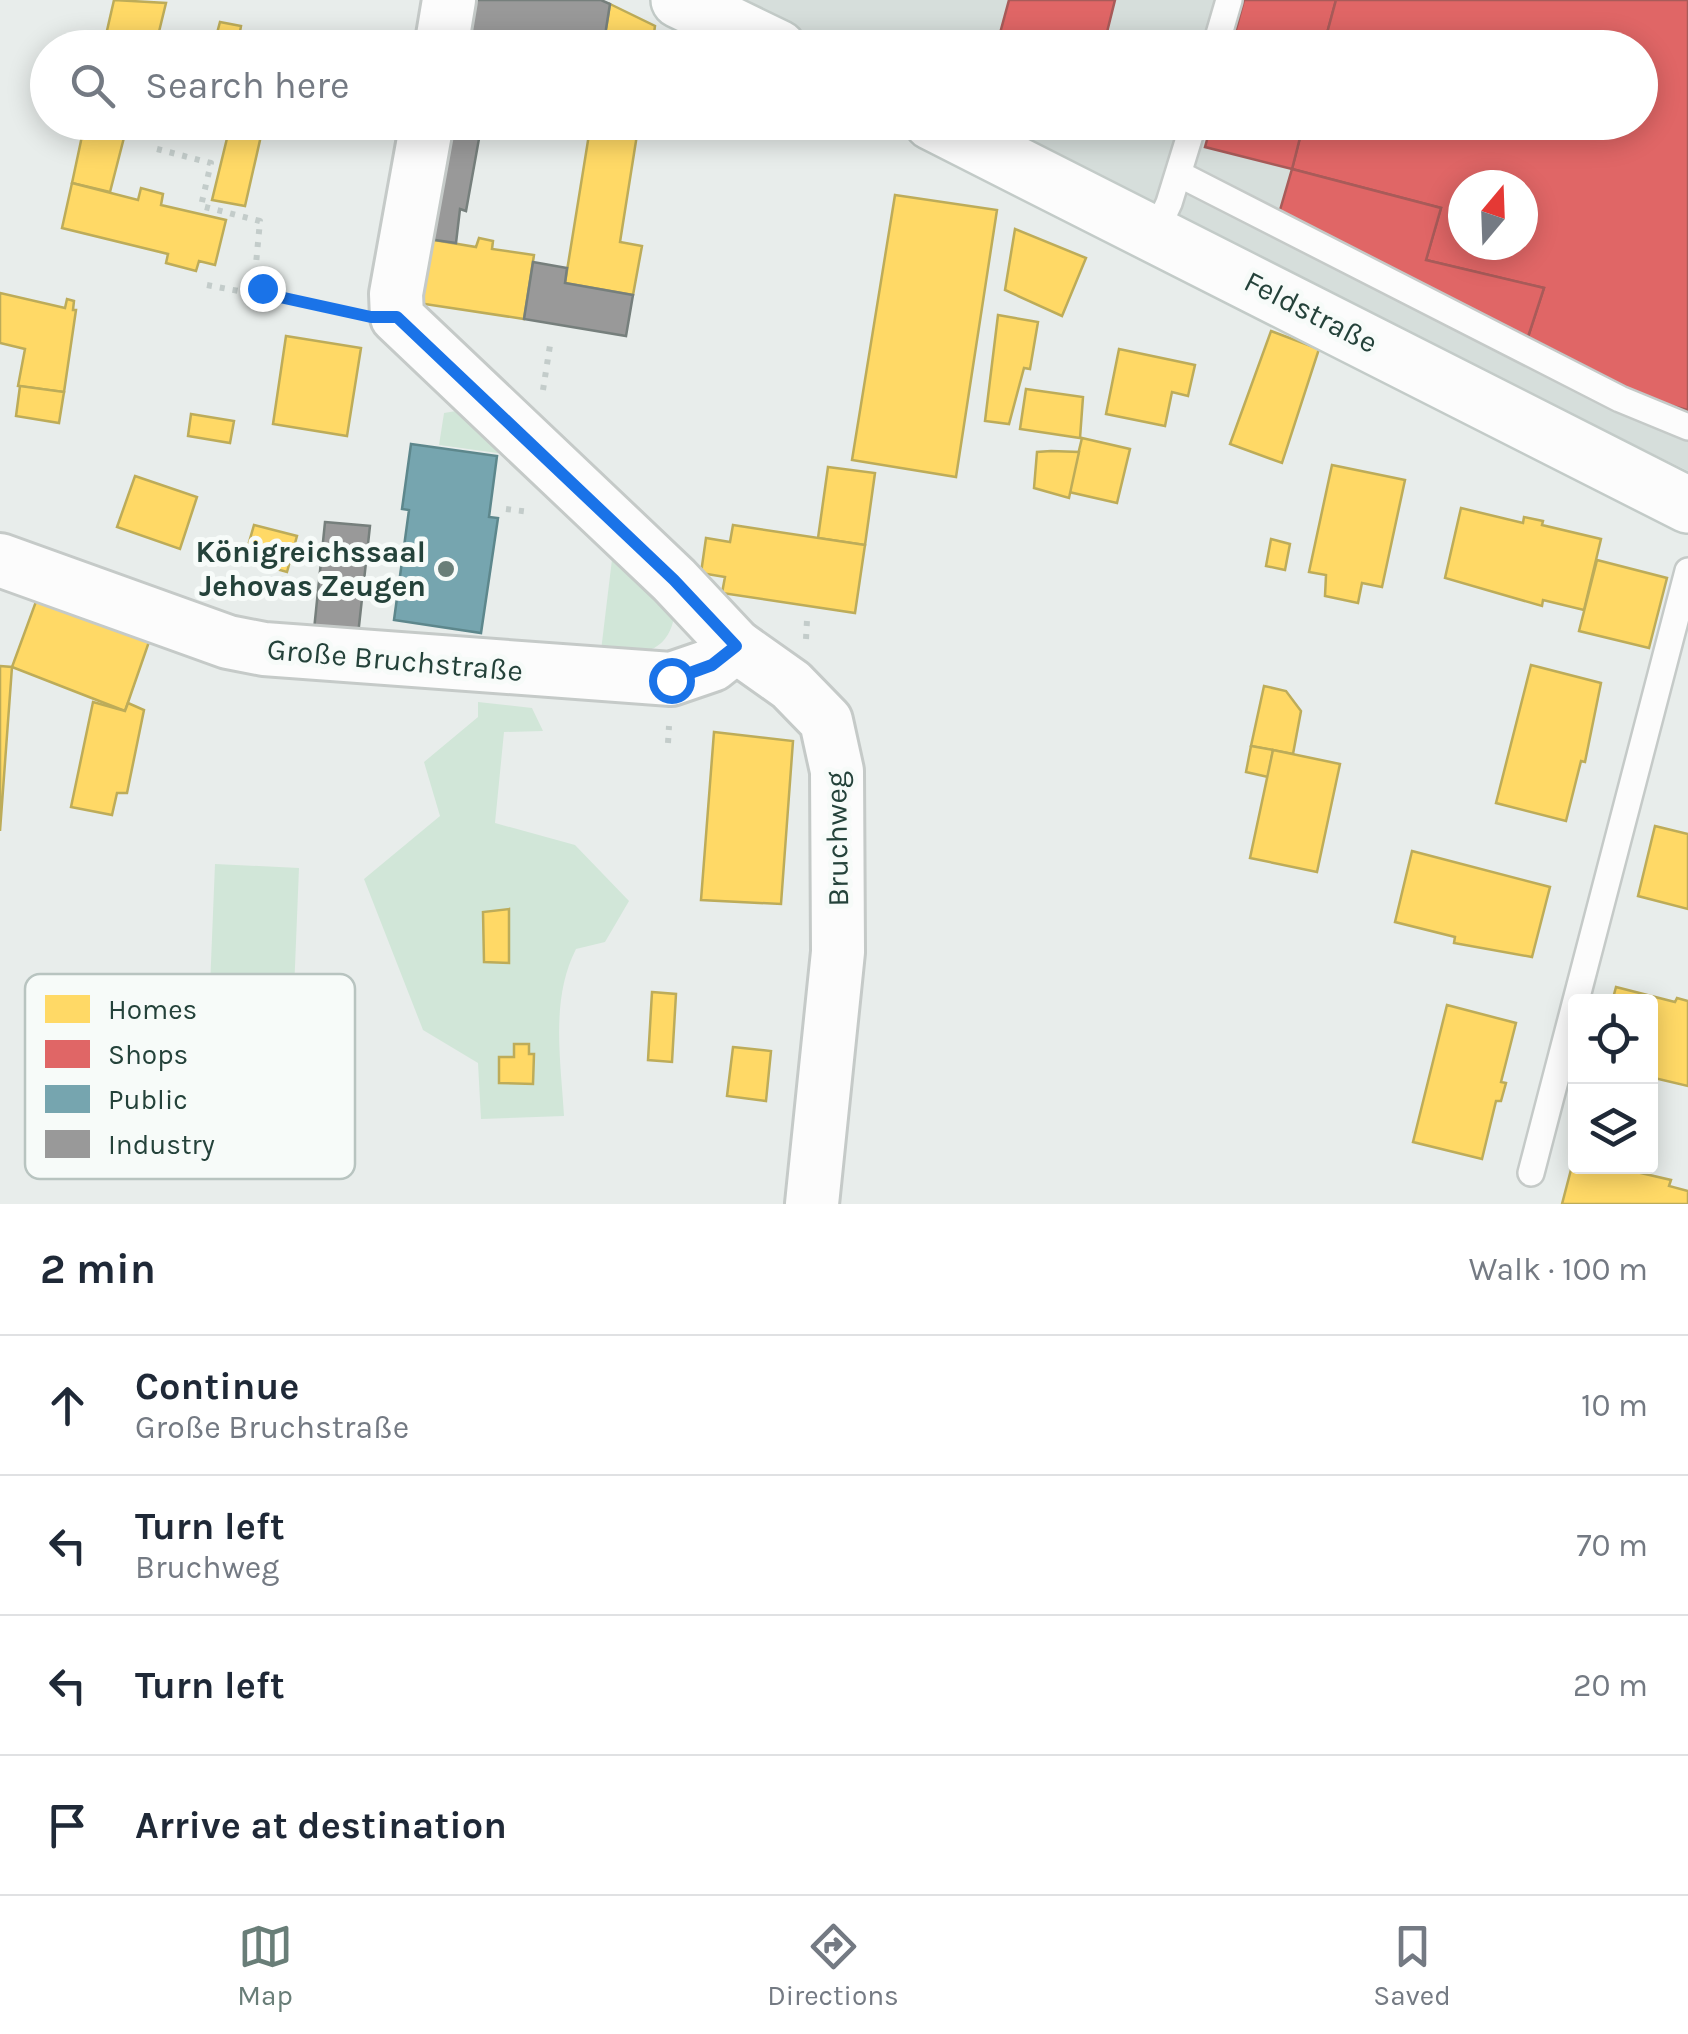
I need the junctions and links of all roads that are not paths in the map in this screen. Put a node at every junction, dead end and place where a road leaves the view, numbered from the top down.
1 (449, 0) edge
2 (679, 0) edge
3 (1228, 0) edge
4 (444, 30) edge
5 (741, 30) edge
6 (1220, 30) edge
7 (424, 140) edge
8 (968, 140) edge
9 (1189, 140) edge
10 (1179, 174) junction
11 (1155, 233) junction
12 (1688, 427) edge
13 (1688, 505) edge
14 (0, 560) edge
15 (1688, 571) edge
16 (736, 646) junction
17 (1530, 1173) dead end
18 (812, 1204) edge

1 - 4 street
2 - 5 street
3 - 6 lane
7 - 16 street, Bruchweg
8 - 11 street, Feldstraße
9 - 10 lane
10 - 11 lane
10 - 12 lane
11 - 13 street, Feldstraße
14 - 16 street, Große Bruchstraße
15 - 17 lane
16 - 18 street, Bruchweg

